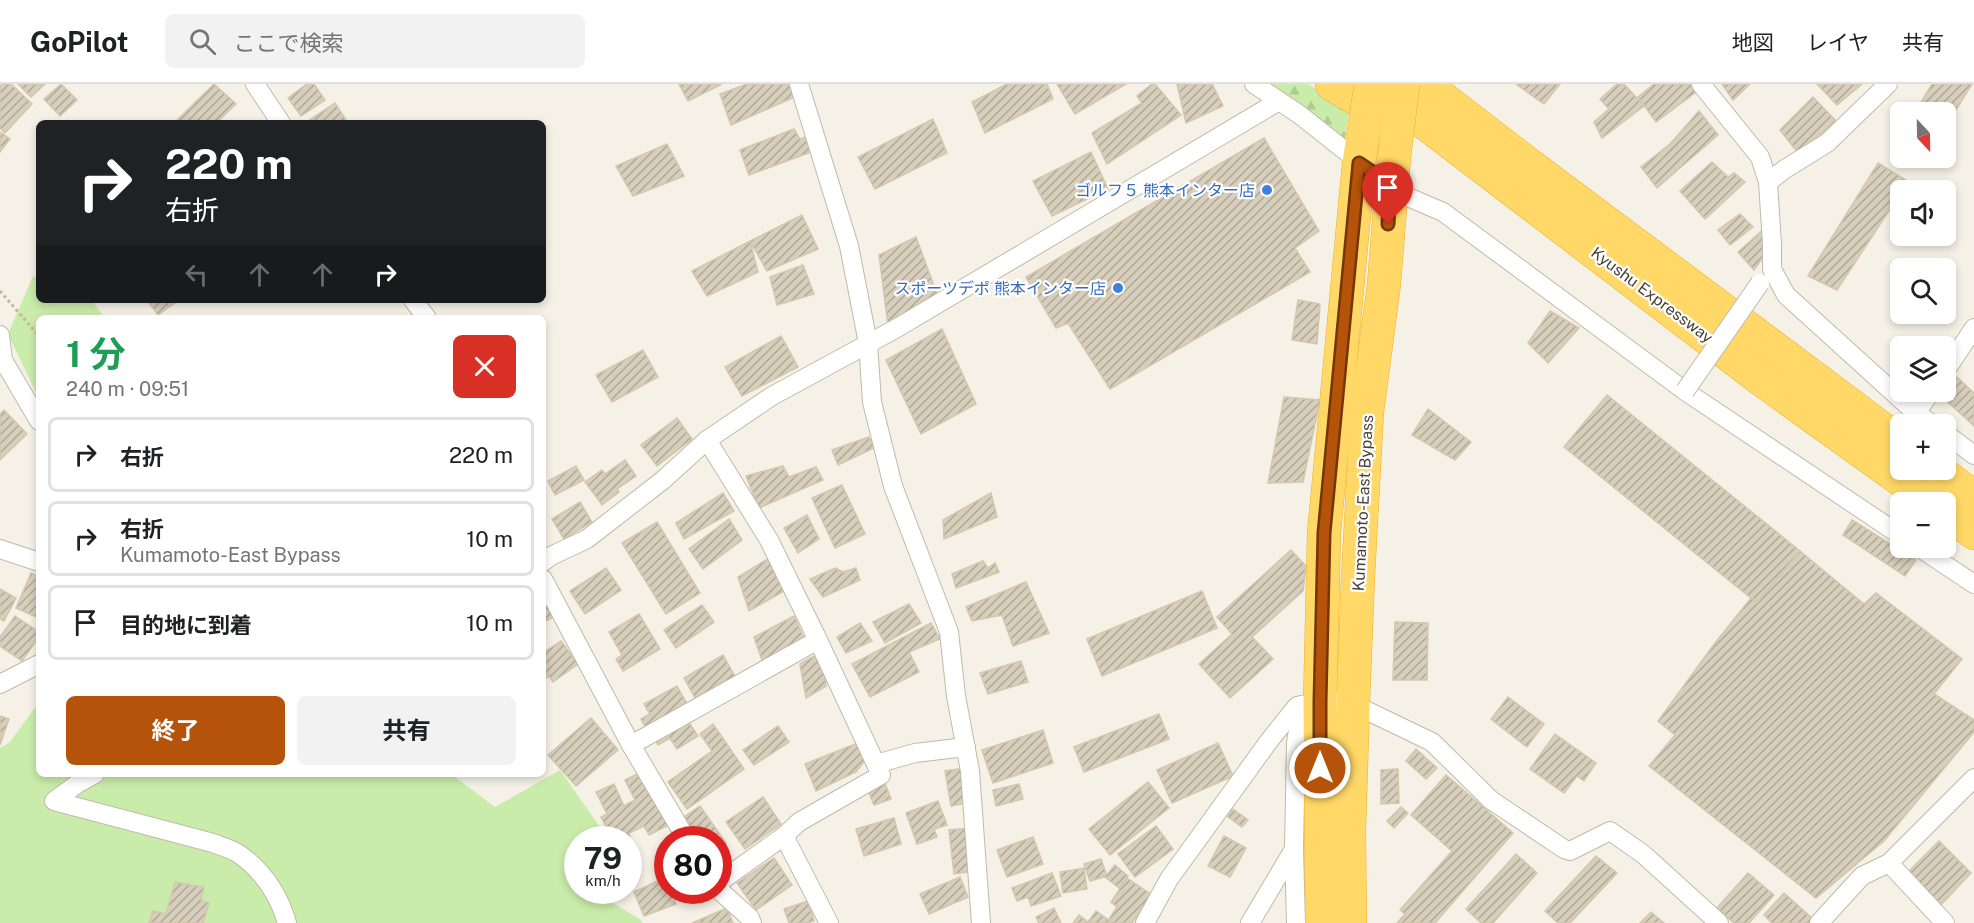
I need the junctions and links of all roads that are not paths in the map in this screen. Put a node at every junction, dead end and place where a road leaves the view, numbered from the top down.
1 (255, 84) edge
2 (799, 84) edge
3 (1254, 84) edge
4 (1332, 84) edge
5 (1372, 84) edge
6 (1403, 84) edge
7 (1424, 84) edge
8 (1701, 84) edge
9 (1888, 84) edge
10 (1279, 101) junction
11 (279, 120) edge
12 (1361, 150) junction
13 (1392, 171) junction
14 (1768, 182) junction
15 (1766, 276) junction
16 (1974, 328) edge
17 (0, 335) edge
18 (868, 343) junction
19 (1956, 355) edge
20 (1762, 380) junction
21 (1685, 391) junction
22 (1924, 402) edge
23 (1916, 413) joint
24 (36, 416) edge
25 (1890, 435) edge
26 (707, 440) junction
27 (1956, 442) edge
28 (1974, 455) edge
29 (1951, 480) edge
30 (1918, 492) edge
31 (1974, 497) edge
32 (1956, 520) edge
33 (1890, 528) edge
34 (1974, 533) edge
35 (0, 549) edge
36 (546, 553) edge
37 (1935, 558) edge
38 (36, 561) edge
39 (1974, 584) edge
40 (546, 585) edge
41 (818, 640) junction
42 (36, 666) edge
43 (0, 684) edge
44 (1311, 703) junction
45 (1353, 704) junction
46 (631, 745) junction
47 (966, 747) junction
48 (876, 764) junction
49 (89, 777) edge
50 (1974, 778) edge
51 (679, 826) edge
52 (784, 836) junction
53 (1294, 849) junction
54 (1889, 862) junction
55 (732, 873) edge
56 (732, 902) edge
57 (286, 923) edge
58 (752, 923) edge
59 (829, 923) edge
60 (981, 923) edge
61 (1145, 923) edge
62 (1250, 923) edge
63 (1296, 923) edge
64 (1322, 923) edge
65 (1350, 923) edge
66 (1719, 923) edge
67 (1819, 923) edge
68 (1945, 923) edge

1 - 11 street
2 - 18 street
3 - 10 street
4 - 20 highway
5 - 12 highway, Kumamoto-East Bypass, bridge
5 - 20 highway, Kyushu Expressway
6 - 13 highway, Kumamoto-East Bypass, bridge
7 - 25 highway, Kyushu Expressway
8 - 14 street
9 - 14 street
10 - 12 street
10 - 18 street
12 - 13 street
12 - 44 highway, Kumamoto-East Bypass
13 - 21 street
13 - 45 highway, Kumamoto-East Bypass
14 - 15 street
15 - 21 street, bridge
15 - 23 street
16 - 19 street
17 - 24 street
18 - 26 street
18 - 47 street
20 - 30 highway, Kyushu Expressway
21 - 33 street
22 - 23 street
26 - 36 street
26 - 41 street
27 - 28 street
29 - 31 highway
32 - 34 highway
35 - 38 street
37 - 39 street
40 - 46 street
41 - 46 street
41 - 48 street
42 - 43 street
44 - 45 street
44 - 53 street
44 - 61 street
44 - 64 highway, Kumamoto-East Bypass
45 - 65 highway, Kumamoto-East Bypass
45 - 66 street
46 - 51 street
47 - 48 street
47 - 60 street
48 - 52 street
49 - 57 street
50 - 54 street
52 - 55 street
52 - 59 street
53 - 62 street
53 - 63 street
54 - 67 street
54 - 68 street
56 - 58 street

